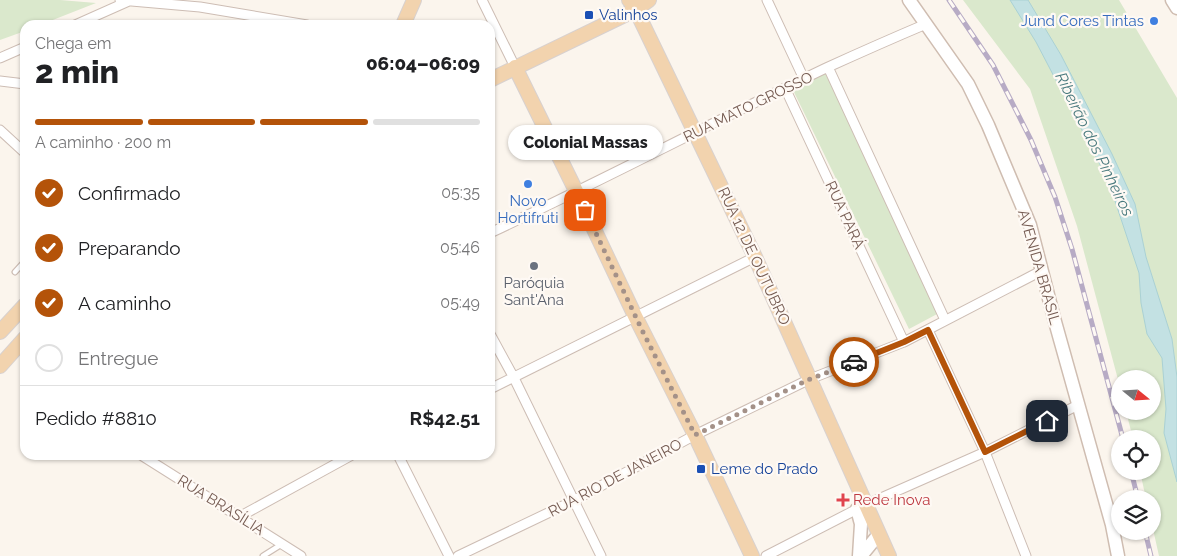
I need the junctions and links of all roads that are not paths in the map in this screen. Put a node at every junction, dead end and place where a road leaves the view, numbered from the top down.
1 (414, 0) edge
2 (482, 0) edge
3 (649, 0) edge
4 (767, 0) edge
5 (909, 0) edge
6 (1172, 0) edge
7 (125, 1) edge
8 (634, 3) edge
9 (1177, 8) edge
10 (85, 20) edge
11 (277, 20) edge
12 (405, 20) edge
13 (492, 20) edge
14 (926, 24) junction
15 (495, 26) edge
16 (20, 49) edge
17 (0, 58) edge
18 (515, 67) junction
19 (828, 67) junction
20 (495, 77) edge
21 (804, 79) junction
22 (0, 81) edge
23 (20, 83) edge
24 (785, 88) junction
25 (0, 130) edge
26 (694, 132) junction
27 (20, 148) edge
28 (577, 193) junction
29 (495, 232) edge
30 (756, 257) junction
31 (20, 266) edge
32 (1041, 270) junction
33 (15, 272) dead end
34 (20, 310) edge
35 (635, 316) junction
36 (945, 320) junction
37 (928, 330) junction
38 (0, 332) edge
39 (904, 342) junction
40 (495, 343) edge
41 (20, 344) edge
42 (0, 366) edge
43 (514, 378) junction
44 (810, 379) junction
45 (495, 386) edge
46 (1078, 405) junction
47 (695, 435) junction
48 (985, 452) junction
49 (149, 460) edge
50 (343, 460) edge
51 (401, 460) edge
52 (573, 501) junction
53 (861, 507) junction
54 (239, 516) junction
55 (879, 534) junction
56 (282, 544) junction
57 (263, 556) edge
58 (300, 556) edge
59 (449, 556) edge
60 (458, 556) edge
61 (602, 556) edge
62 (752, 556) edge
63 (766, 556) edge
64 (860, 556) edge
65 (889, 556) edge
66 (1026, 556) edge
67 (1118, 556) edge

1 - 12 main road
2 - 13 street
3 - 8 main road
4 - 21 street
5 - 14 main road, AVENIDA BRASIL
6 - 9 main road
7 - 10 street
7 - 11 street
8 - 18 main road
8 - 26 main road, RUA 12 DE OUTUBRO
14 - 19 street, RUA MATO GROSSO
14 - 32 main road, AVENIDA BRASIL
15 - 18 street
16 - 17 street
18 - 20 main road
18 - 28 main road
19 - 21 street, RUA MATO GROSSO
19 - 36 street
21 - 24 street, RUA MATO GROSSO
22 - 23 street
24 - 26 street, RUA MATO GROSSO
24 - 39 street, RUA PARÁ
25 - 27 street
26 - 28 street, RUA MATO GROSSO
26 - 30 main road, RUA 12 DE OUTUBRO
28 - 29 street, RUA MATO GROSSO
28 - 35 main road
30 - 35 street
30 - 44 main road, RUA 12 DE OUTUBRO
31 - 33 lane
32 - 36 street, RUA RIO DE JANEIRO
32 - 46 main road, AVENIDA BRASIL
34 - 38 main road
35 - 43 street
35 - 47 main road
36 - 37 street, RUA RIO DE JANEIRO
37 - 39 street, RUA RIO DE JANEIRO
37 - 48 street
39 - 44 street, RUA RIO DE JANEIRO
40 - 43 street
41 - 42 main road
43 - 45 street
43 - 52 street
44 - 47 street, RUA RIO DE JANEIRO
44 - 53 main road, RUA 12 DE OUTUBRO
46 - 48 street
46 - 67 main road, AVENIDA BRASIL
47 - 52 street, RUA RIO DE JANEIRO
47 - 62 main road
48 - 53 street
48 - 66 street
49 - 54 street, RUA BRASÍLIA
50 - 54 street
51 - 59 street
52 - 60 street, RUA RIO DE JANEIRO
52 - 61 street
53 - 55 main road, RUA 12 DE OUTUBRO
53 - 63 street
53 - 64 main road
54 - 56 street, RUA BRASÍLIA
55 - 64 main road
55 - 65 main road, RUA 12 DE OUTUBRO
56 - 57 lane
56 - 58 street, RUA BRASÍLIA

